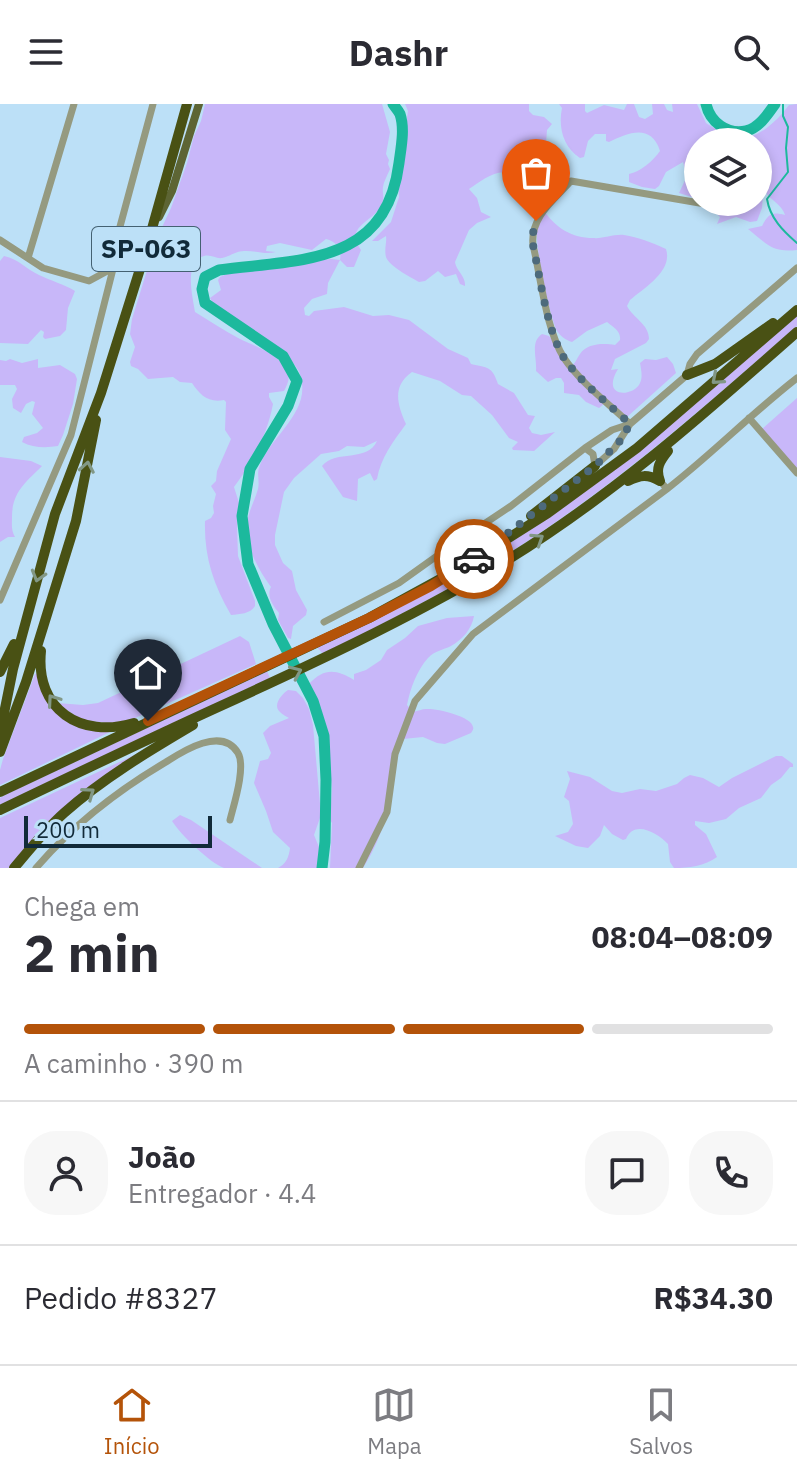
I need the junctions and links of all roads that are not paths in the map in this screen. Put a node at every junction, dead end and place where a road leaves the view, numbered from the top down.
1 (74, 104) edge
2 (153, 104) edge
3 (187, 104) edge
4 (199, 104) edge
5 (167, 191) junction
6 (684, 200) edge
7 (0, 240) edge
8 (146, 250) junction
9 (28, 258) junction
10 (797, 268) edge
11 (113, 269) junction
12 (797, 307) edge
13 (797, 335) edge
14 (687, 375) junction
15 (797, 378) edge
16 (101, 393) junction
17 (749, 418) junction
18 (693, 423) junction
19 (630, 424) junction
20 (585, 448) junction
21 (595, 466) junction
22 (797, 473) edge
23 (663, 485) junction
24 (610, 490) junction
25 (51, 531) junction
26 (70, 540) junction
27 (466, 565) junction
28 (0, 600) edge
29 (26, 621) junction
30 (324, 622) dead end
31 (43, 628) junction
32 (0, 672) edge
33 (217, 707) junction
34 (148, 721) junction
35 (0, 733) edge
36 (0, 752) edge
37 (0, 792) edge
38 (2, 809) edge
39 (230, 820) dead end
40 (14, 868) edge
41 (36, 868) edge
42 (359, 868) edge

1 - 9 street
2 - 11 street
3 - 5 highway, SP-063
4 - 5 main road
5 - 8 highway, SP-063
6 - 19 street
7 - 9 street
8 - 11 street
8 - 16 highway, SP-063
9 - 11 street
10 - 14 street
11 - 28 street
12 - 14 highway
12 -> 27 highway
13 - 18 highway
14 - 19 street
15 - 17 street
16 - 25 highway, SP-063
26 -> 16 highway, SP-063
17 - 22 street
17 - 23 street
18 - 23 highway
18 - 24 highway
19 - 20 street
19 - 21 street
20 - 21 street
20 - 30 street
21 - 27 highway
23 - 24 highway
23 - 42 street
33 -> 24 highway
25 - 26 highway
25 -> 29 highway, SP-063
26 - 31 highway, SP-063
27 - 34 highway
29 - 32 highway
29 - 35 highway, SP-063
34 -> 31 highway
31 - 36 highway, SP-063
33 - 38 highway
40 -> 33 highway
34 - 37 highway
39 - 41 street

